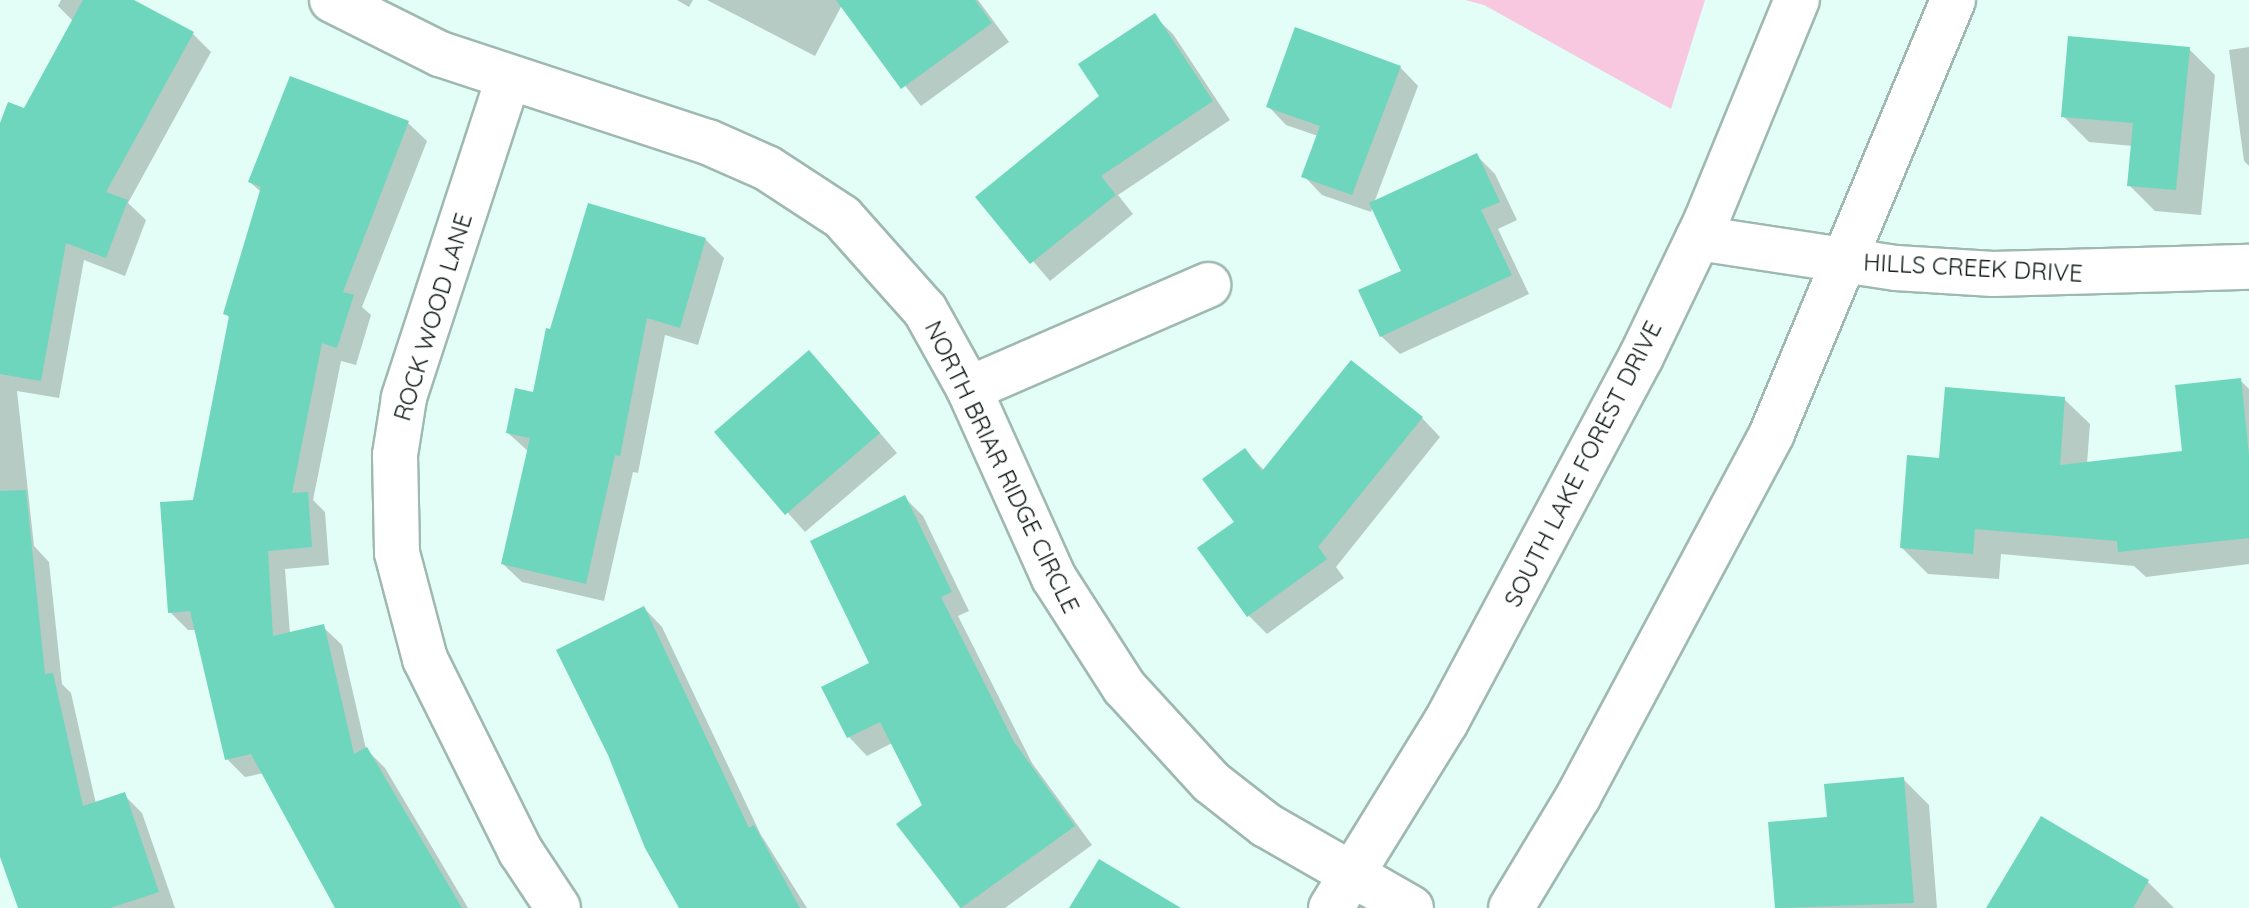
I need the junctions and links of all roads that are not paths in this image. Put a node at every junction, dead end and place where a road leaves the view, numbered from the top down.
1 (332, 0) edge
2 (1797, 0) edge
3 (1953, 0) edge
4 (508, 79) junction
5 (1698, 238) junction
6 (1846, 262) junction
7 (2249, 267) edge
8 (1208, 285) dead end
9 (969, 389) junction
10 (1341, 891) edge
11 (558, 908) edge
12 (1411, 908) edge
13 (1511, 908) edge

1 - 4 street, NORTH BRIAR RIDGE CIRCLE
2 - 5 street, SOUTH LAKE FOREST DRIVE
3 - 6 street
4 - 9 street, NORTH BRIAR RIDGE CIRCLE
4 - 11 street, ROCK WOOD LANE
5 - 6 street, HILLS CREEK DRIVE
5 - 10 street, SOUTH LAKE FOREST DRIVE
6 - 7 street, HILLS CREEK DRIVE
6 - 13 street
8 - 9 street
9 - 10 street, NORTH BRIAR RIDGE CIRCLE
10 - 12 street, NORTH BRIAR RIDGE CIRCLE

